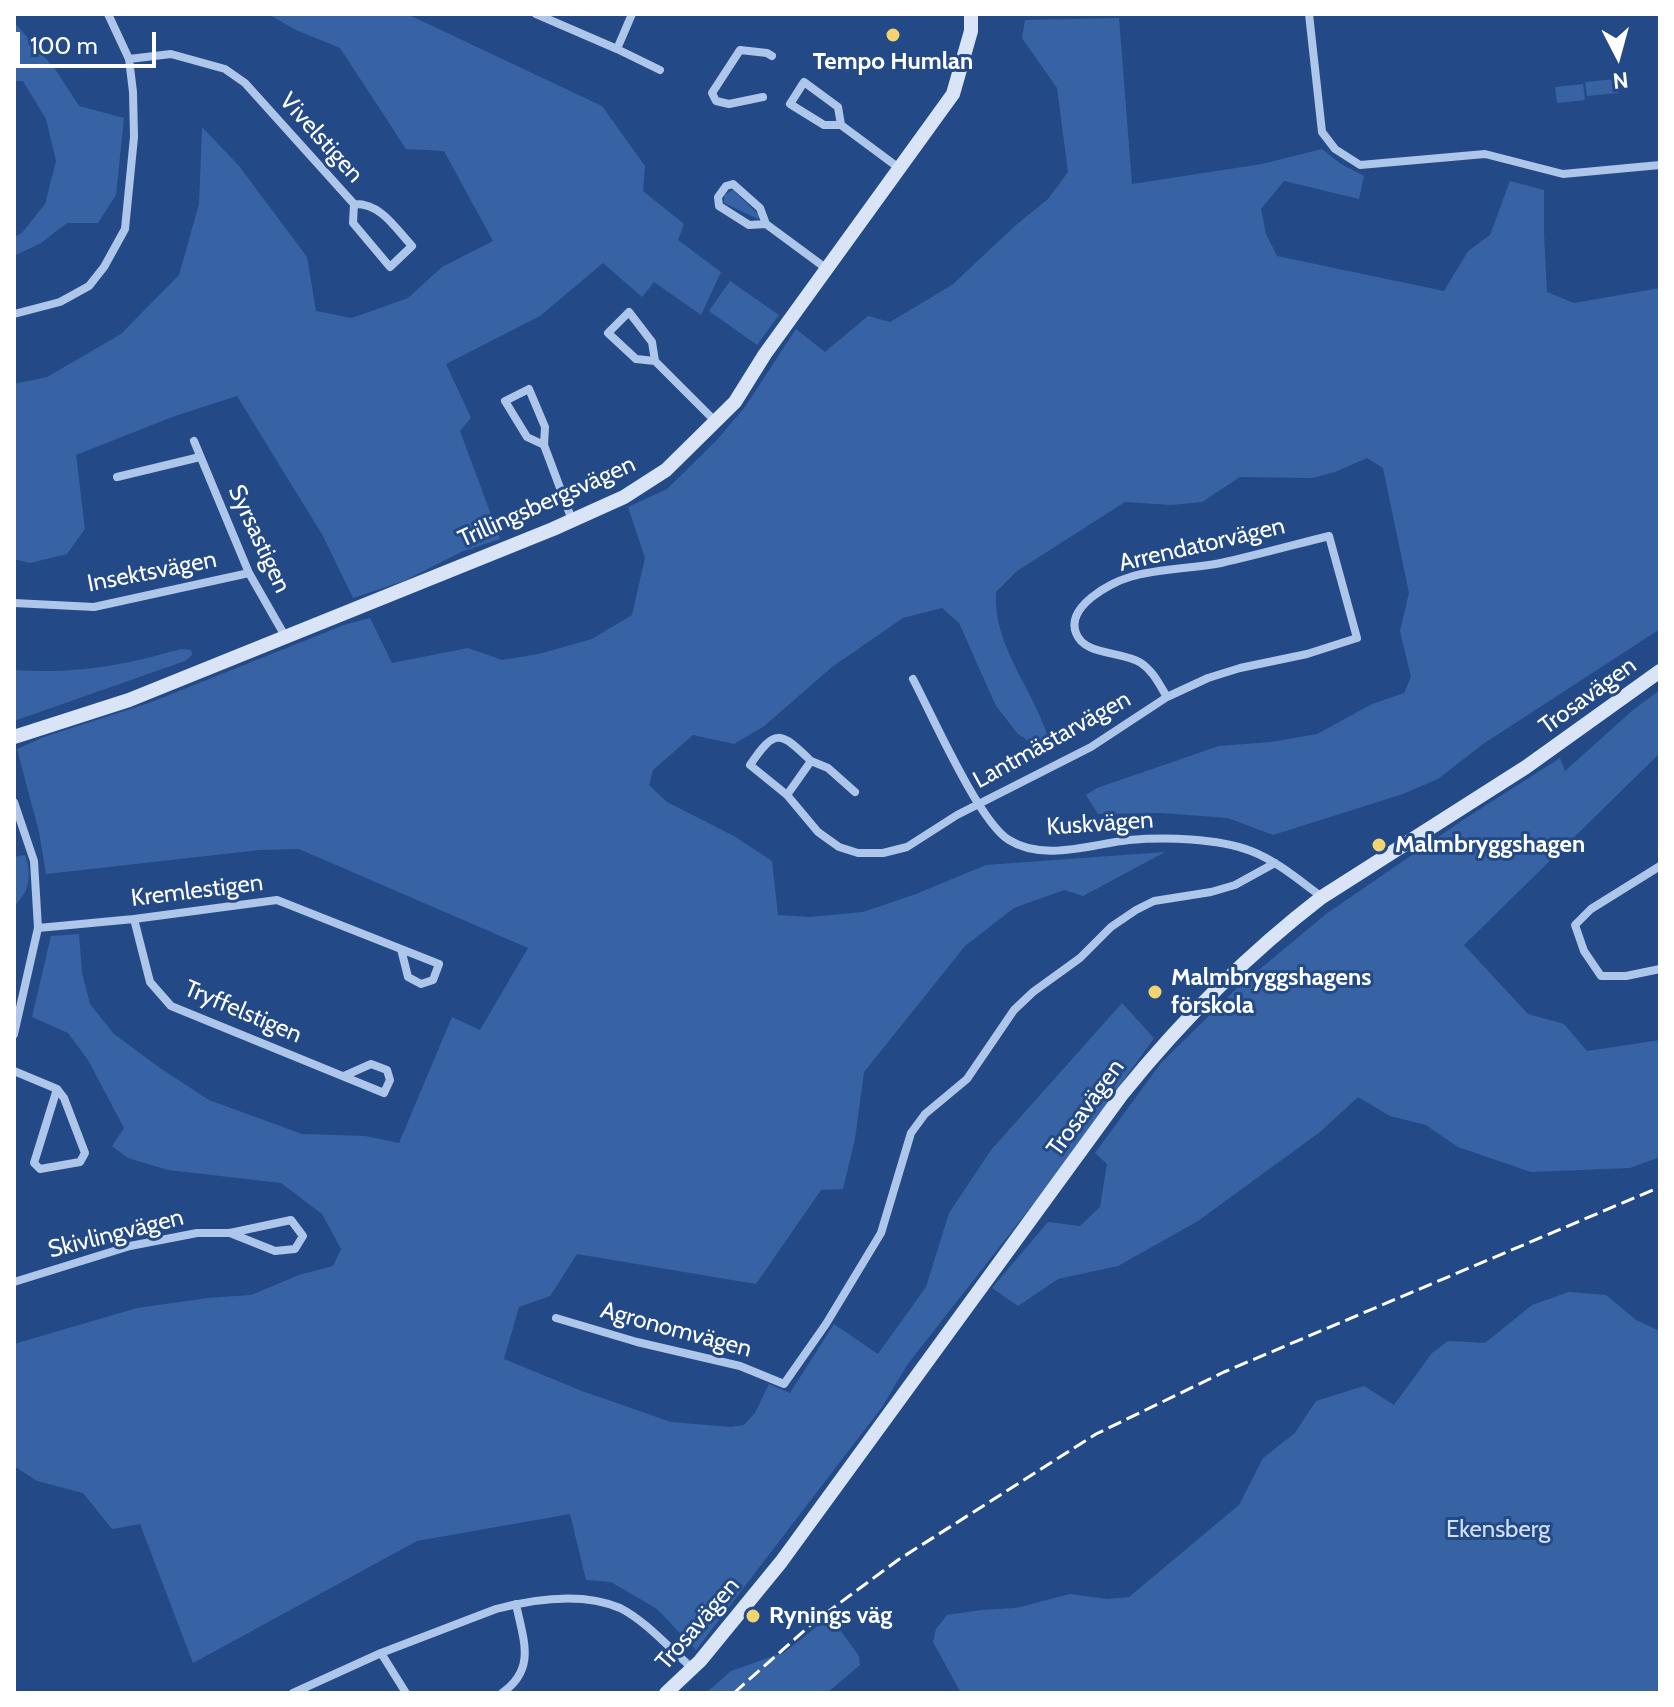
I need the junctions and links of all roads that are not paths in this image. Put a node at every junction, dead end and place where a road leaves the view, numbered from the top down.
1 (108, 14) edge
2 (536, 14) edge
3 (632, 14) edge
4 (971, 14) edge
5 (1309, 14) edge
6 (617, 49) junction
7 (772, 56) dead end
8 (129, 59) junction
9 (660, 70) dead end
10 (763, 97) dead end
11 (841, 125) junction
12 (1660, 165) edge
13 (899, 168) junction
14 (354, 204) junction
15 (766, 224) junction
16 (827, 269) junction
17 (14, 314) edge
18 (655, 361) junction
19 (717, 422) junction
20 (194, 441) dead end
21 (544, 445) junction
22 (200, 457) junction
23 (117, 477) dead end
24 (572, 520) junction
25 (249, 573) junction
26 (14, 603) edge
27 (285, 636) junction
28 (1357, 638) joint
29 (1660, 671) edge
30 (913, 679) dead end
31 (1167, 697) junction
32 (14, 737) edge
33 (811, 761) junction
34 (855, 792) dead end
35 (787, 795) junction
36 (14, 802) edge
37 (979, 804) junction
38 (16, 816) edge
39 (1275, 863) junction
40 (1660, 866) edge
41 (1322, 897) junction
42 (134, 919) junction
43 (38, 928) junction
44 (401, 949) junction
45 (1660, 969) edge
46 (14, 1034) edge
47 (14, 1071) edge
48 (344, 1076) junction
49 (57, 1089) junction
50 (230, 1233) junction
51 (14, 1282) edge
52 (556, 1318) dead end
53 (516, 1604) junction
54 (381, 1653) junction
55 (692, 1668) junction
56 (293, 1693) edge
57 (406, 1693) edge
58 (502, 1693) edge
59 (666, 1693) edge

1 - 8 street
2 - 6 street
3 - 6 street
4 - 13 main road, Trillingsbergsvägen
5 - 12 street
6 - 9 street
7 - 10 street
8 - 14 street, Vivelstigen
8 - 17 street
11 - 11 street
11 - 13 street
13 - 16 main road, Trillingsbergsvägen
14 - 14 street, Vivelstigen
15 - 15 street
15 - 16 street
16 - 19 main road, Trillingsbergsvägen
18 - 18 street
18 - 19 street
19 - 24 main road, Trillingsbergsvägen
20 - 22 street, Syrsastigen
21 - 21 street
21 - 24 street
22 - 23 street
22 - 25 street, Syrsastigen
24 - 27 main road, Trillingsbergsvägen
25 - 26 street, Insektsvägen
25 - 27 street, Syrsastigen
27 - 32 main road, Trillingsbergsvägen
28 - 31 street, Lantmästarvägen
28 - 31 street, Arrendatorvägen
29 - 41 main road, Trosavägen
30 - 37 street, Kuskvägen
31 - 37 street, Lantmästarvägen
33 - 34 street, Lantmästarvägen
33 - 35 street
33 - 35 street, Lantmästarvägen
35 - 37 street, Lantmästarvägen
36 - 38 street
37 - 39 street, Kuskvägen
38 - 43 street
39 - 41 street, Kuskvägen
39 - 52 street, Agronomvägen
40 - 45 street
41 - 55 main road, Trosavägen
42 - 43 street, Kremlestigen
42 - 44 street, Kremlestigen
42 - 48 street, Tryffelstigen
43 - 46 street
44 - 44 street, Kremlestigen
47 - 49 street
48 - 48 street, Tryffelstigen
49 - 49 street
50 - 50 street, Skivlingvägen
50 - 51 street, Skivlingvägen
53 - 54 street
53 - 55 street
53 - 58 street
54 - 56 street
54 - 57 street
55 - 59 main road, Trosavägen

